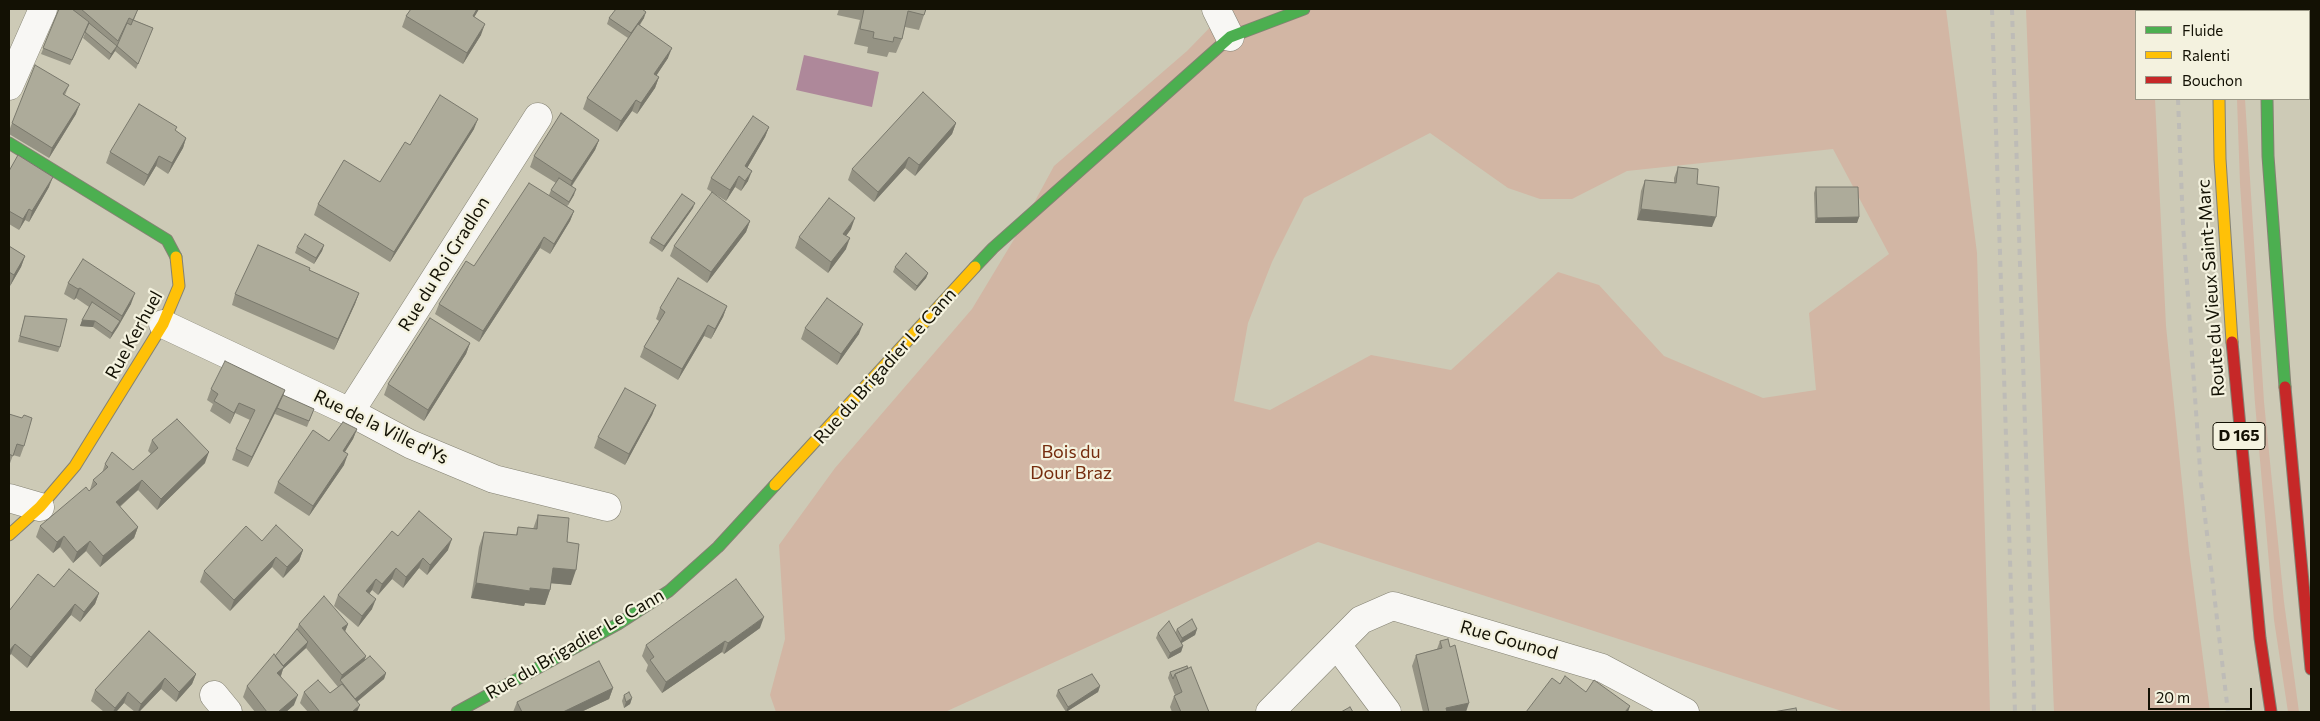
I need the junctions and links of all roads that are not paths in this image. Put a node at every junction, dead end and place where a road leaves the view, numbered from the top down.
1 (43, 9) edge
2 (1216, 9) edge
3 (1304, 9) edge
4 (1230, 36) junction
5 (9, 86) edge
6 (2219, 100) edge
7 (2267, 100) edge
8 (2278, 100) edge
9 (538, 117) dead end
10 (9, 143) edge
11 (2268, 156) junction
12 (163, 324) junction
13 (350, 412) junction
14 (9, 498) edge
15 (607, 506) dead end
16 (40, 507) junction
17 (9, 535) edge
18 (1337, 645) junction
19 (2311, 670) edge
20 (457, 712) edge
21 (1270, 712) edge
22 (1387, 712) edge
23 (1685, 712) edge
24 (2271, 712) edge

1 - 5 street
2 - 4 street
3 - 4 main road, Rue du Brigadier Le Cann
4 - 20 main road, Rue du Brigadier Le Cann
6 - 24 main road, Route du Vieux Saint-Marc / D 165
7 - 11 main road, D 165
8 - 11 main road
9 - 13 street, Rue du Roi Gradlon
10 - 12 main road, Rue Kerhuel
11 - 19 main road, D 165
12 - 13 street, Rue de la Ville d'Ys
12 - 16 main road, Rue Kerhuel
13 - 15 street, Rue de la Ville d'Ys
14 - 16 street
16 - 17 main road, Rue Kerhuel
18 - 21 street, Rue Gounod
18 - 22 street
18 - 23 street, Rue Gounod

